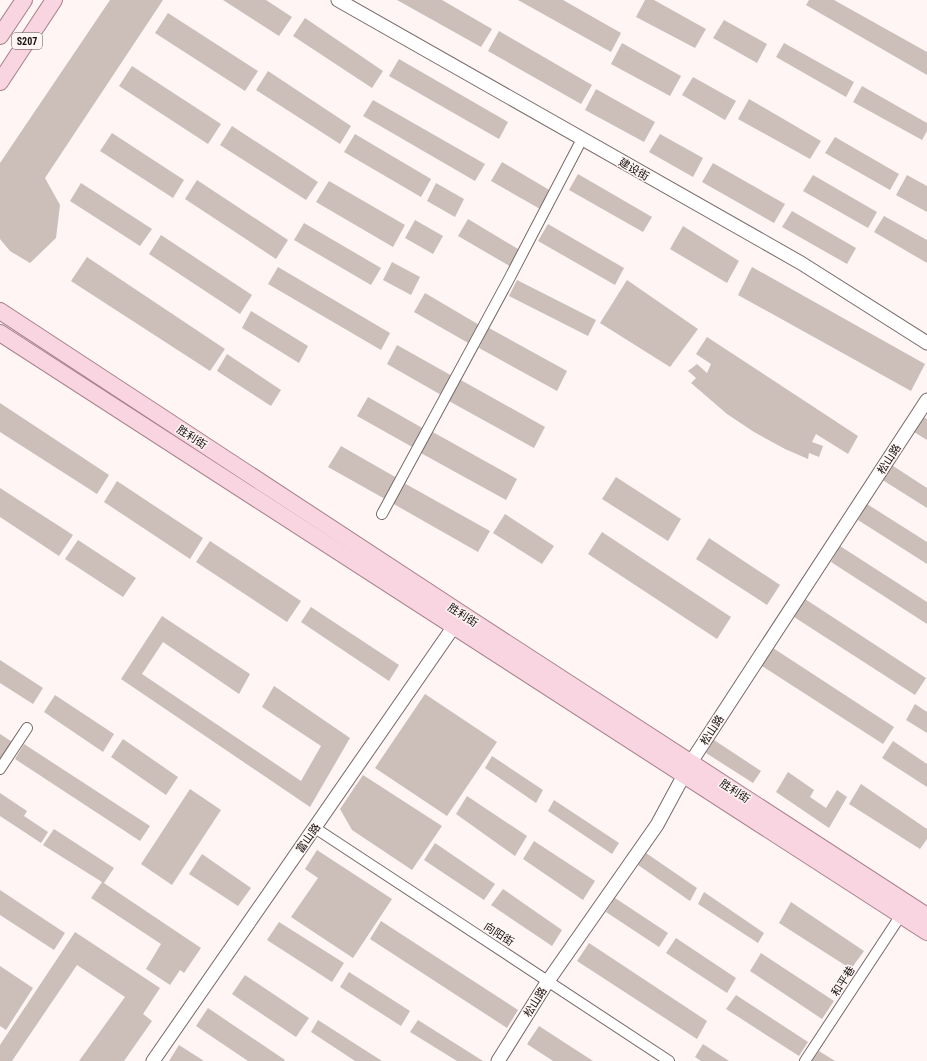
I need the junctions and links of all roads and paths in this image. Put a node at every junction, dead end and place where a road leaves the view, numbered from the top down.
1 (24, 0) edge
2 (54, 0) edge
3 (338, 0) edge
4 (0, 36) edge
5 (0, 82) edge
6 (582, 139) junction
7 (0, 311) edge
8 (0, 333) edge
9 (927, 343) edge
10 (927, 400) edge
11 (382, 514) dead end
12 (459, 620) junction
13 (26, 728) dead end
14 (687, 768) junction
15 (0, 769) edge
16 (315, 828) junction
17 (901, 915) junction
18 (927, 916) edge
19 (927, 932) edge
20 (548, 981) junction
21 (153, 1061) edge
22 (498, 1061) edge
23 (669, 1061) edge
24 (805, 1061) edge

1 - 4 main road, S207
2 - 5 main road, S207
3 - 6 street, 建设街
6 - 9 street, 建设街
6 - 11 street
7 - 12 main road, 胜利街
8 - 12 main road, 胜利街
10 - 14 street, 松山路
12 - 14 main road, 胜利街
12 - 16 street, 富山路
13 - 15 street
14 - 17 main road, 胜利街
14 - 18 main road, 胜利街
14 - 20 street, 松山路
16 - 20 street, 向阳街
16 - 21 street, 富山路
17 - 19 main road, 胜利街
17 - 24 street, 和平巷
20 - 22 street, 松山路
20 - 23 street, 向阳街

